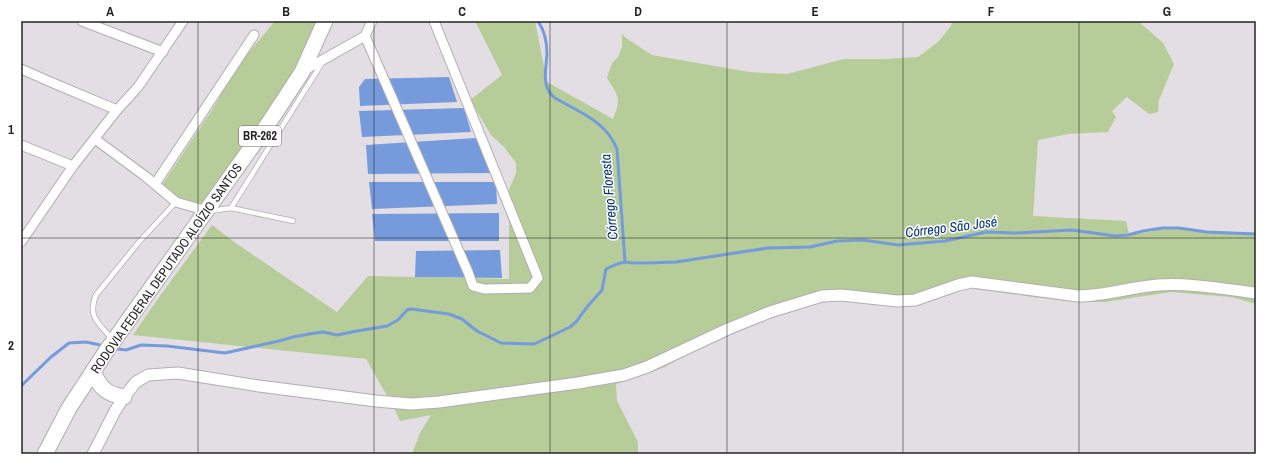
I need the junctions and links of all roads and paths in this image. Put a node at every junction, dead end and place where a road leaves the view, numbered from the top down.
1 (82, 21) edge
2 (183, 21) edge
3 (325, 21) edge
4 (372, 21) edge
5 (434, 21) edge
6 (254, 35) dead end
7 (365, 36) junction
8 (163, 52) junction
9 (324, 59) junction
10 (21, 69) edge
11 (302, 72) junction
12 (117, 110) junction
13 (95, 139) junction
14 (21, 145) edge
15 (73, 166) junction
16 (155, 184) junction
17 (176, 202) junction
18 (231, 208) junction
19 (207, 211) junction
20 (293, 221) dead end
21 (23, 236) edge
22 (1256, 293) edge
23 (114, 341) junction
24 (93, 371) junction
25 (124, 397) junction
26 (45, 454) edge
27 (93, 454) edge

1 - 8 street
2 - 8 street
3 - 11 highway, RODOVIA FEDERAL DEPUTADO ALOÍZIO SANTOS / BR-262
4 - 7 street
5 - 7 street
6 - 16 street
7 - 9 street
8 - 12 street
9 - 11 street
9 - 18 lane
10 - 12 street
11 - 19 highway, RODOVIA FEDERAL DEPUTADO ALOÍZIO SANTOS / BR-262
12 - 13 street
13 - 15 street
13 - 16 street
14 - 15 street
15 - 21 street
16 - 17 street
17 - 19 street
17 - 23 lane
18 - 19 lane
18 - 20 lane
19 - 23 highway, RODOVIA FEDERAL DEPUTADO ALOÍZIO SANTOS / BR-262
22 - 25 street
23 - 24 highway, RODOVIA FEDERAL DEPUTADO ALOÍZIO SANTOS / BR-262
24 - 25 highway
24 - 26 highway, RODOVIA FEDERAL DEPUTADO ALOÍZIO SANTOS / BR-262
25 - 27 street

